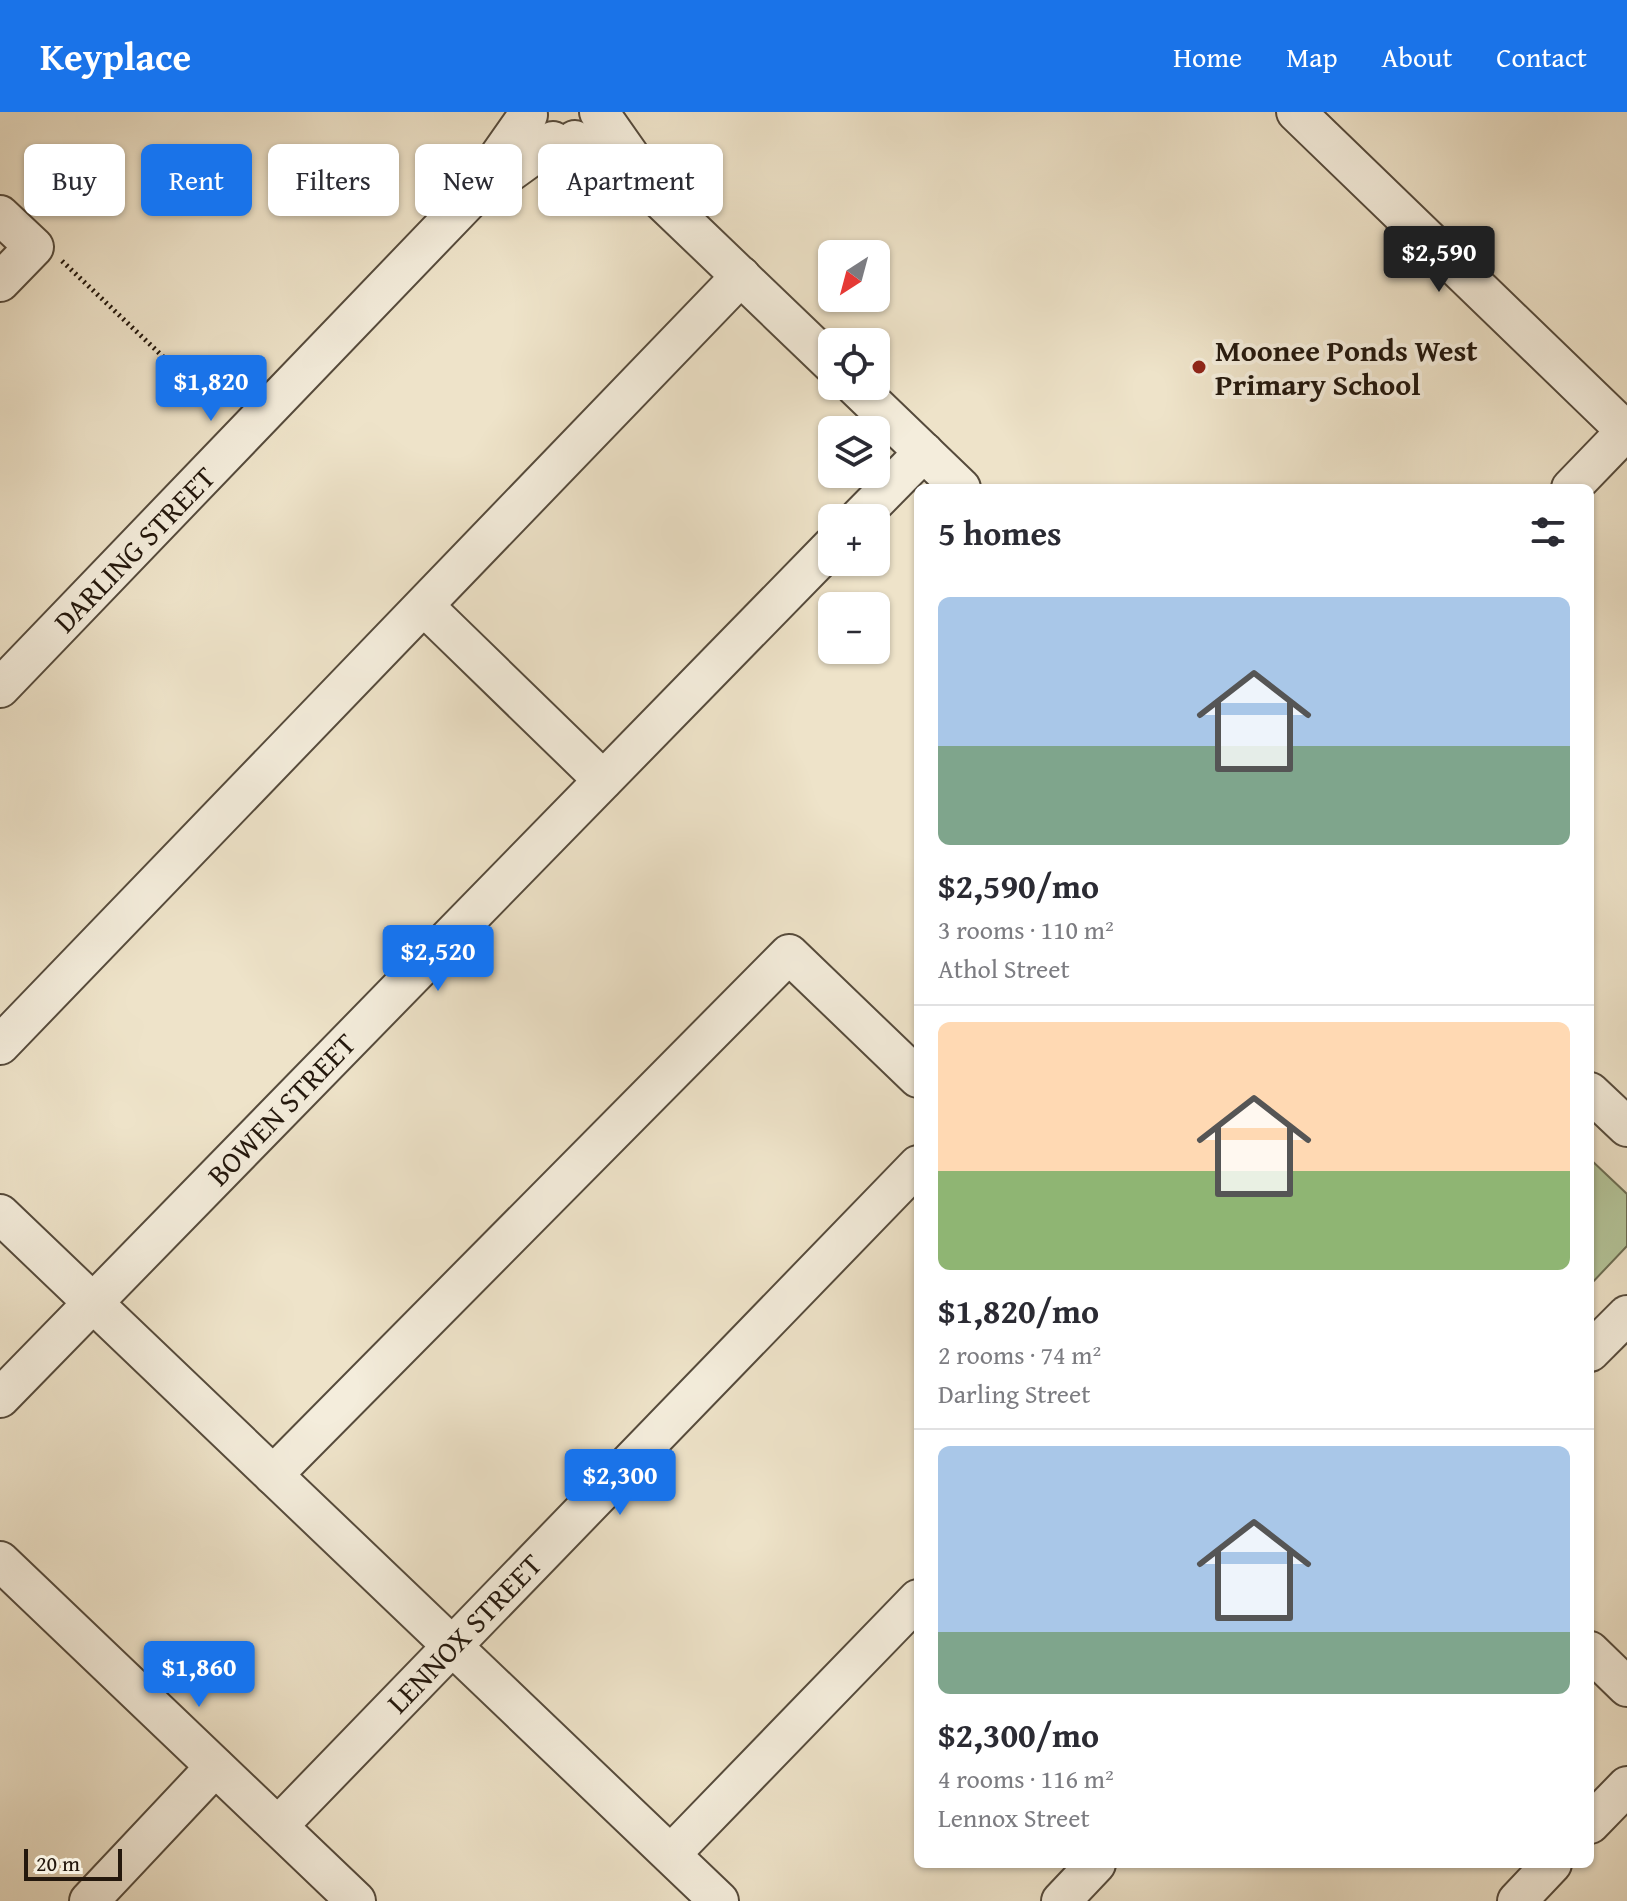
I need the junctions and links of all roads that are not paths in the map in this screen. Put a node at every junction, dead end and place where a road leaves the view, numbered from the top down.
1 (1296, 112) edge
2 (563, 122) edge
3 (0, 215) edge
4 (741, 276) junction
5 (0, 282) edge
6 (818, 350) edge
7 (870, 400) edge
8 (1626, 431) edge
9 (924, 452) junction
10 (957, 484) edge
11 (1575, 484) edge
12 (873, 504) edge
13 (818, 560) edge
14 (425, 607) junction
15 (0, 688) edge
16 (603, 780) junction
17 (0, 1045) edge
18 (914, 1074) edge
19 (1594, 1096) edge
20 (1627, 1127) edge
21 (914, 1169) edge
22 (0, 1214) edge
23 (92, 1303) junction
24 (1627, 1315) edge
25 (1594, 1348) edge
26 (0, 1398) edge
27 (273, 1475) junction
28 (0, 1561) edge
29 (914, 1603) edge
30 (451, 1646) junction
31 (1594, 1655) edge
32 (1627, 1687) edge
33 (215, 1767) junction
34 (1627, 1786) edge
35 (1594, 1820) edge
36 (278, 1826) junction
37 (671, 1854) junction
38 (1092, 1868) edge
39 (1548, 1868) edge
40 (89, 1901) edge
41 (356, 1901) edge
42 (719, 1901) edge
43 (1061, 1901) edge
44 (1517, 1901) edge

1 - 8 street
2 - 4 street
2 - 15 street, DARLING STREET
3 - 5 street
4 - 6 street
4 - 14 street
7 - 9 street
8 - 11 street
9 - 10 street
9 - 12 street
13 - 16 street, BOWEN STREET
14 - 16 street
14 - 17 street
16 - 23 street, BOWEN STREET
18 - 27 street
19 - 20 street
21 - 30 street, LENNOX STREET
22 - 23 street
23 - 26 street, BOWEN STREET
23 - 27 street
24 - 25 street
27 - 30 street
28 - 33 street
29 - 37 street
30 - 36 street, LENNOX STREET
30 - 37 street
31 - 32 street
33 - 36 street
33 - 40 street
34 - 35 street
36 - 41 street
37 - 42 street
38 - 43 street
39 - 44 street

